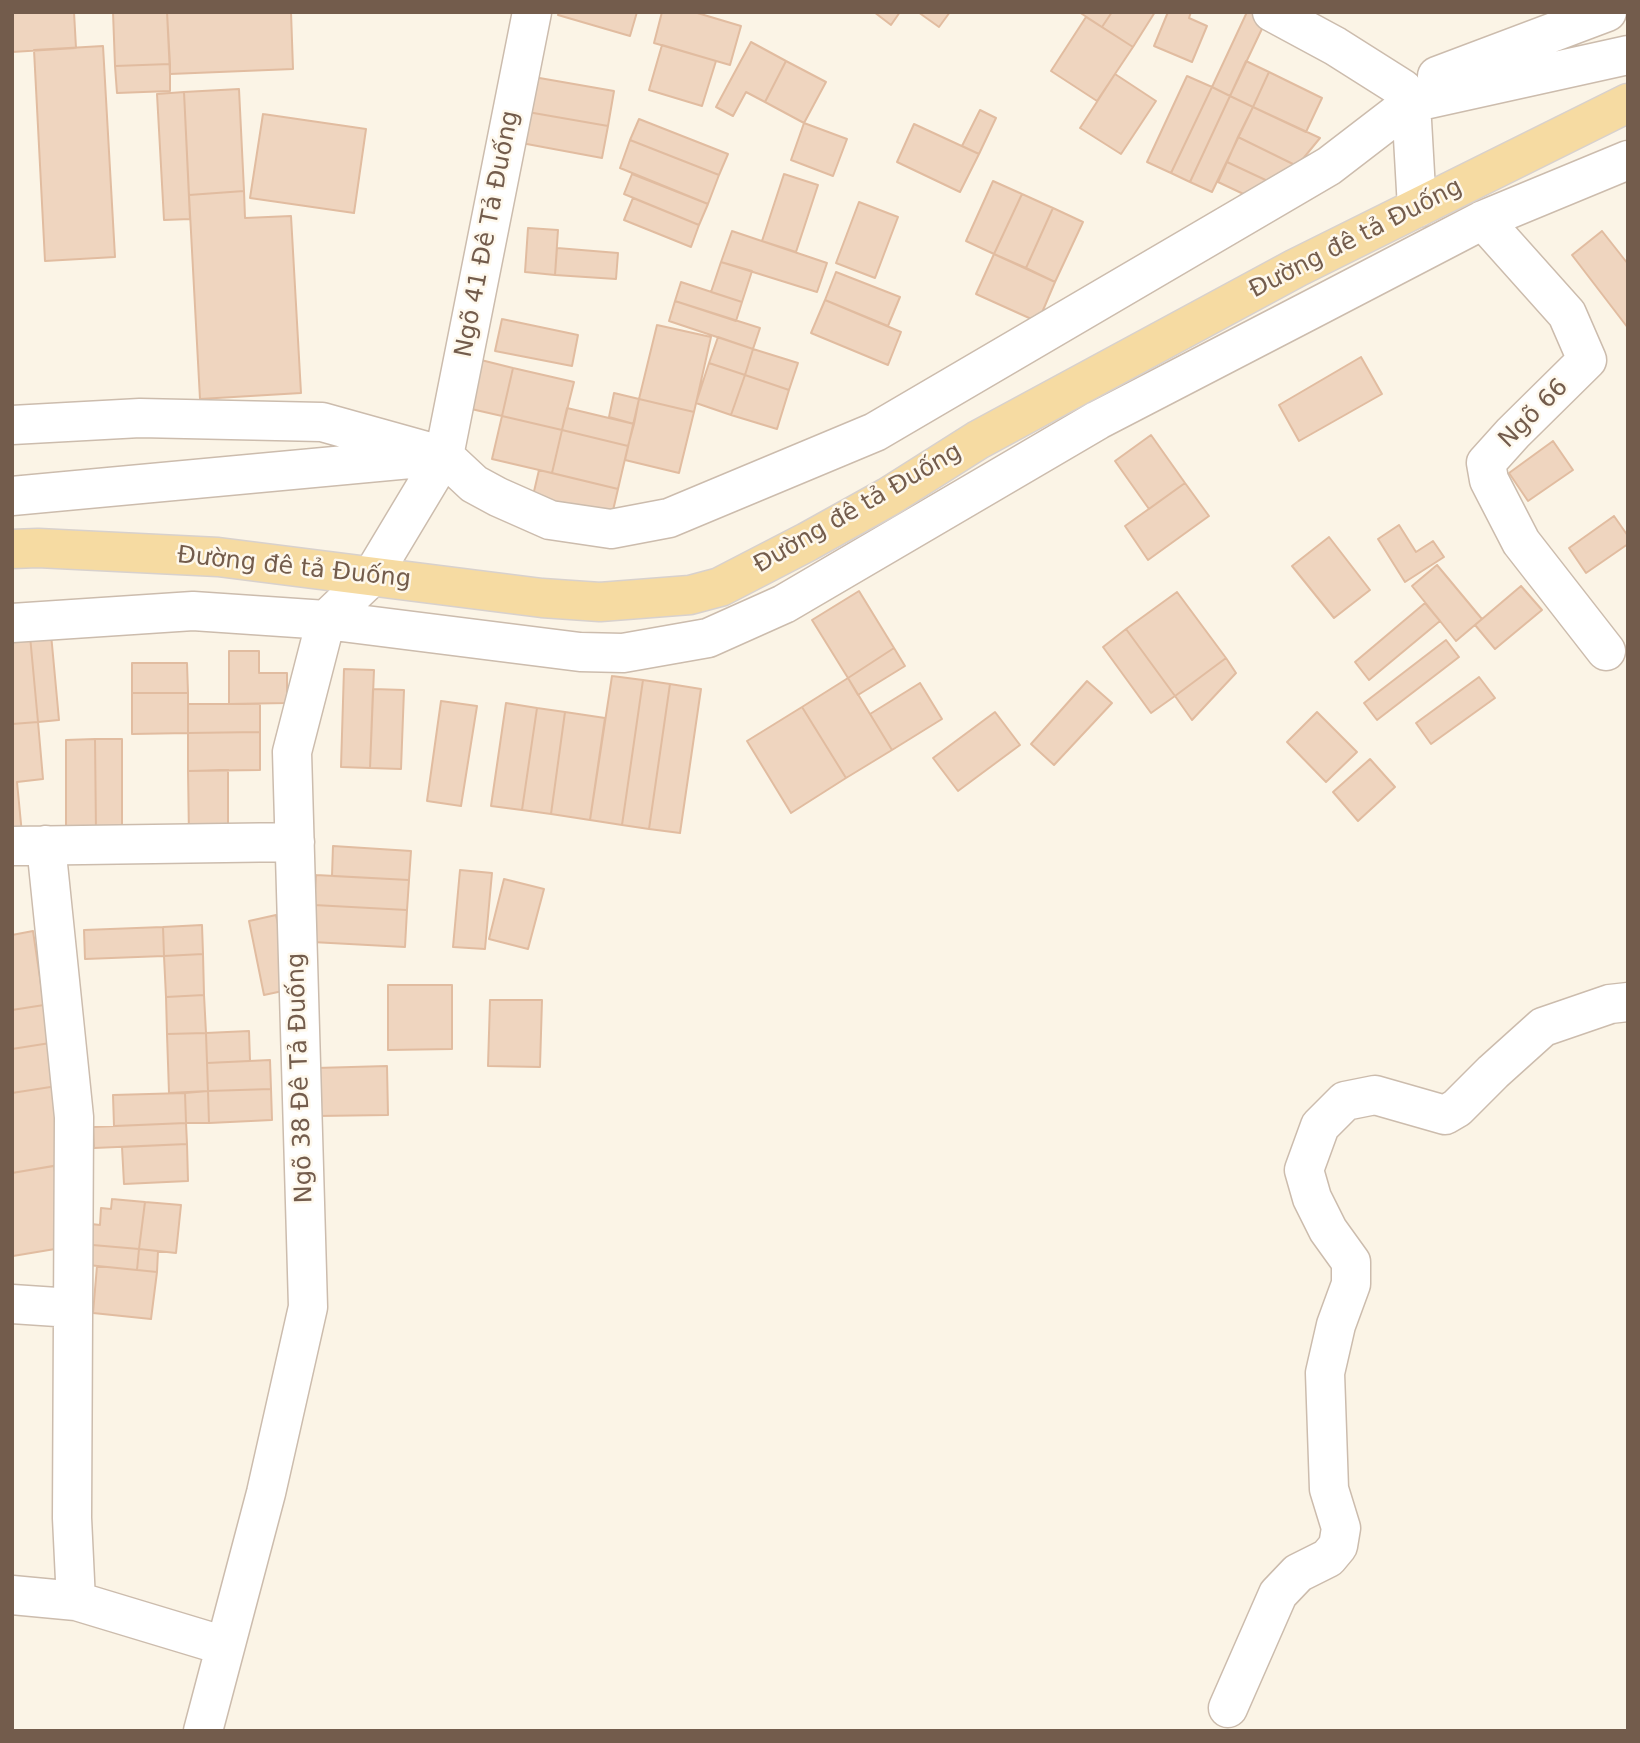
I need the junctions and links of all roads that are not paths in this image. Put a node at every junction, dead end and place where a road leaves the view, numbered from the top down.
1 (532, 12) edge
2 (1272, 12) edge
3 (1607, 12) edge
4 (1628, 55) edge
5 (1407, 96) junction
6 (1628, 103) edge
7 (1628, 160) edge
8 (1417, 208) junction
9 (1483, 220) junction
10 (13, 420) edge
11 (444, 456) junction
12 (12, 496) edge
13 (12, 549) edge
14 (372, 576) junction
15 (326, 620) junction
16 (12, 623) edge
17 (1606, 651) dead end
18 (295, 842) junction
19 (29, 846) edge
20 (1628, 1003) edge
21 (12, 1304) edge
22 (72, 1308) junction
23 (12, 1595) edge
24 (76, 1601) junction
25 (225, 1646) junction
26 (1228, 1708) dead end
27 (203, 1731) edge

1 - 11 street, Ngõ 41 Đê Tả Đuống
2 - 5 street
3 - 5 street
4 - 5 street
5 - 8 street
5 - 11 street
6 - 8 main road, Đường đê tả Đuống
7 - 9 street
8 - 14 main road, Đường đê tả Đuống
9 - 15 street
9 - 17 street, Ngõ 66
10 - 11 street
11 - 12 street
11 - 14 street
13 - 14 main road, Đường đê tả Đuống
14 - 15 street
15 - 16 street
15 - 18 street, Ngõ 38 Đê Tả Đuống
18 - 19 street
18 - 25 street, Ngõ 38 Đê Tả Đuống
19 - 22 street
20 - 26 street
21 - 22 street
22 - 24 street
23 - 24 street
24 - 25 street
25 - 27 street, Ngõ 38 Đê Tả Đuống

